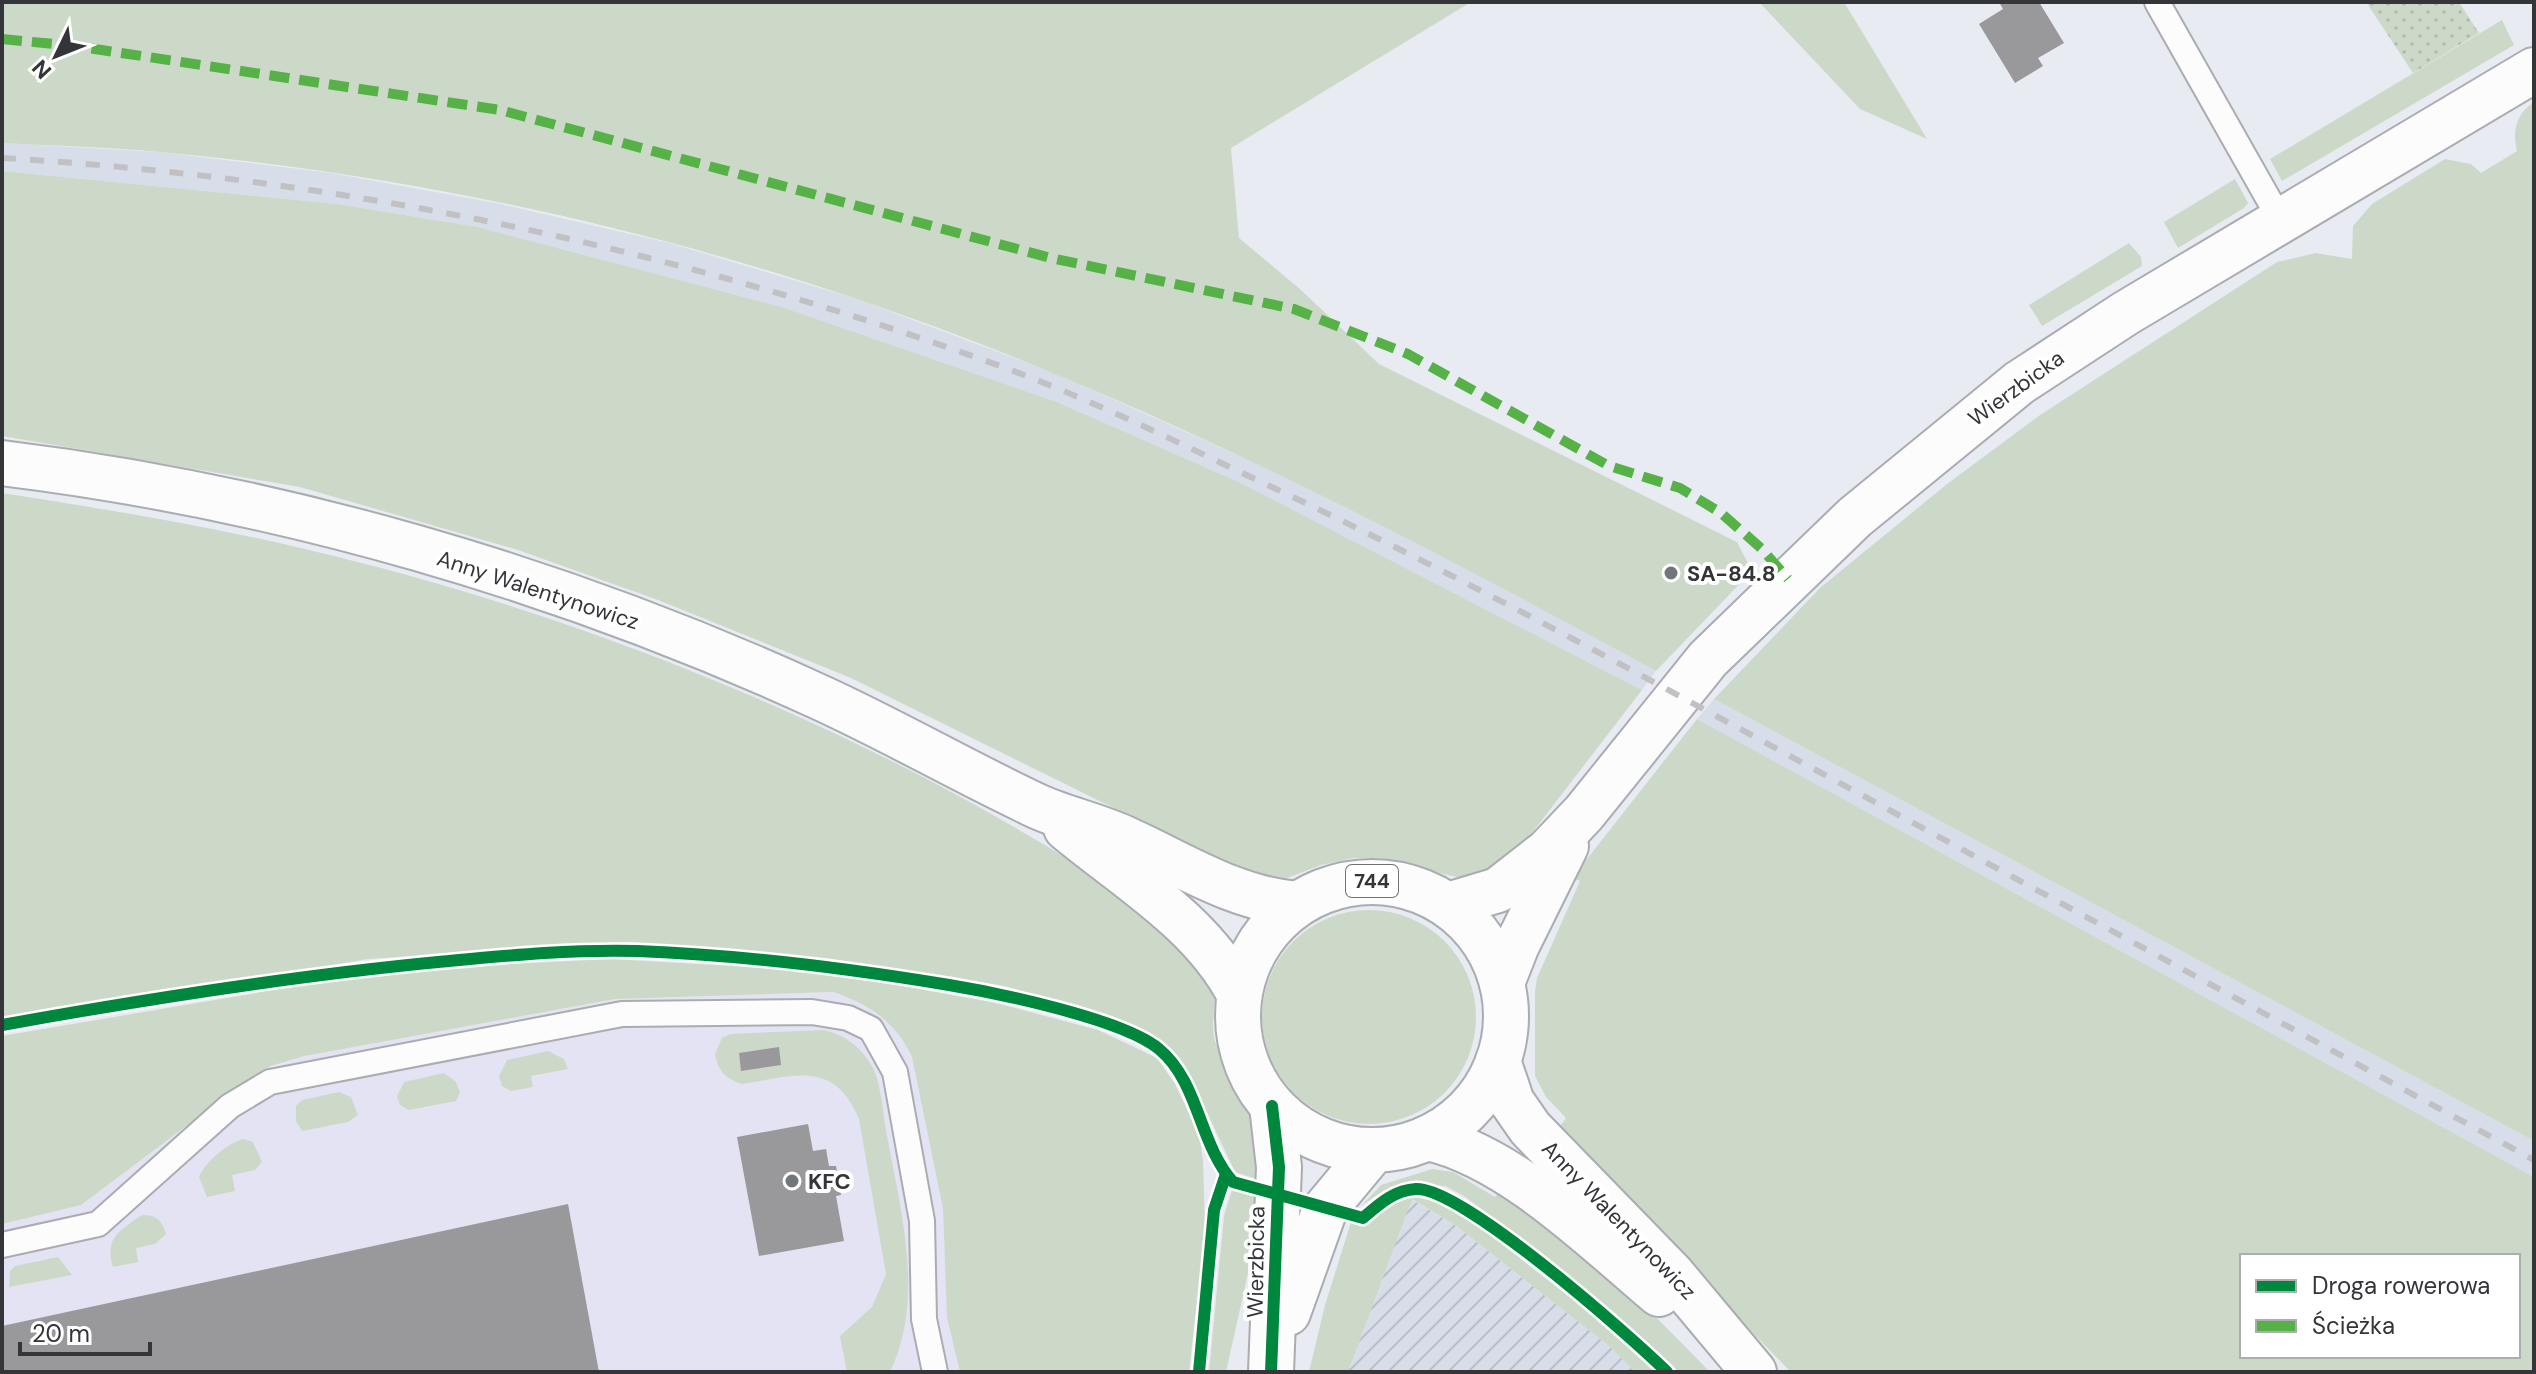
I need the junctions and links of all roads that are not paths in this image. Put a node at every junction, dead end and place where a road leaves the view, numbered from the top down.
1 (2157, 2) edge
2 (2534, 70) edge
3 (2281, 221) junction
4 (2, 463) edge
5 (1042, 808) junction
6 (1584, 813) junction
7 (1297, 904) junction
8 (1448, 905) junction
9 (1502, 983) junction
10 (1239, 994) junction
11 (1498, 1061) junction
12 (1272, 1106) junction
13 (1428, 1138) junction
14 (1374, 1150) junction
15 (2, 1245) edge
16 (1272, 1364) edge
17 (935, 1372) edge
18 (1751, 1372) edge

1 - 3 lane
2 - 3 main road, Wierzbicka / 744
3 - 6 main road, Wierzbicka / 744
4 - 5 main road, Anny Walentynowicz
5 - 7 main road, Anny Walentynowicz
5 - 10 main road, Anny Walentynowicz
6 - 8 main road, Wierzbicka / 744
6 - 9 main road, Wierzbicka / 744
7 - 8 main road, 744
7 - 10 main road, 744
8 - 9 main road, 744
9 - 11 main road, 744
10 - 12 main road, 744
11 - 13 main road, 744
11 - 18 main road, Anny Walentynowicz
12 - 14 main road, 744
12 - 16 main road, Wierzbicka / 744
13 - 14 main road, 744
13 - 18 main road, Anny Walentynowicz
14 - 16 main road, Wierzbicka / 744
15 - 17 lane

